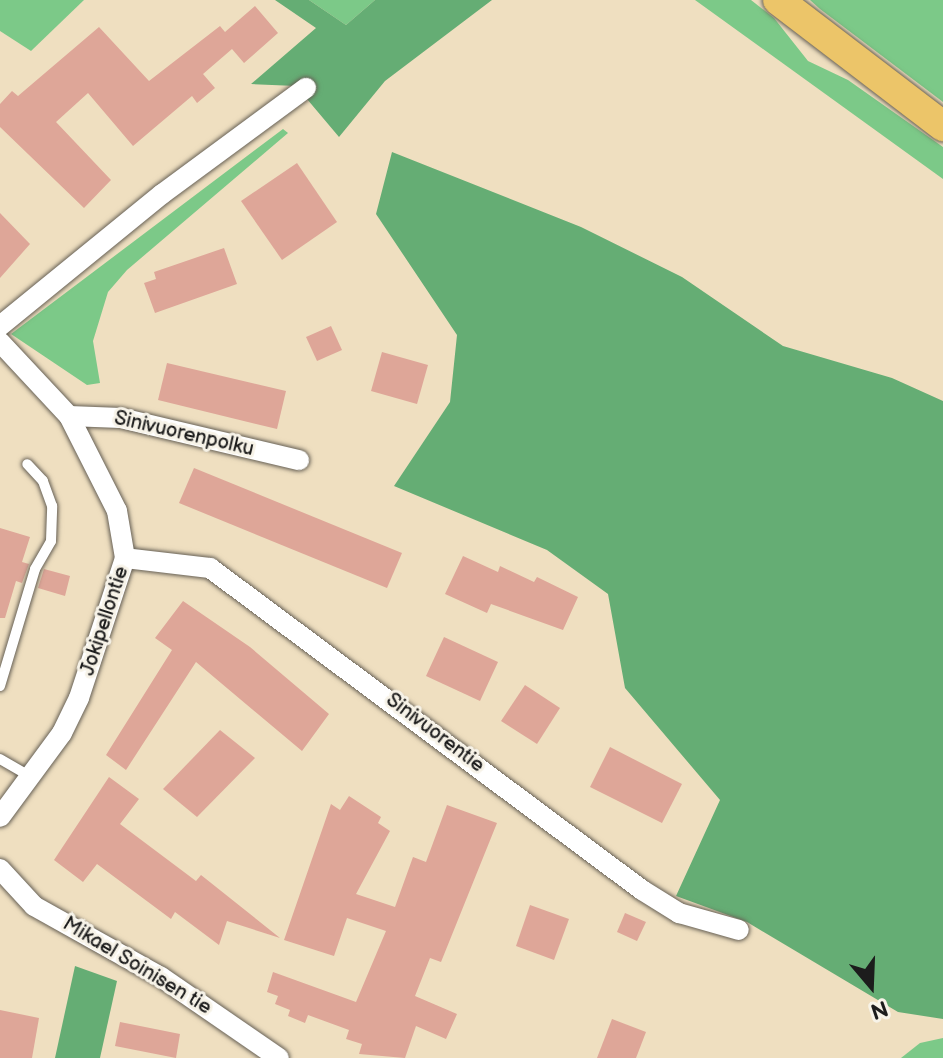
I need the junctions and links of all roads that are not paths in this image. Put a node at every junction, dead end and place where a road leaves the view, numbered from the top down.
1 (778, 0) edge
2 (306, 88) dead end
3 (943, 126) edge
4 (0, 326) edge
5 (0, 342) edge
6 (69, 416) junction
7 (299, 460) dead end
8 (27, 464) dead end
9 (125, 558) junction
10 (0, 686) edge
11 (0, 759) edge
12 (31, 777) junction
13 (0, 817) edge
14 (0, 869) edge
15 (739, 930) dead end
16 (279, 1058) edge

1 - 3 main road
2 - 4 street
5 - 6 street, Jokipellontie
6 - 7 street, Sinivuorenpolku
6 - 9 street, Jokipellontie
8 - 10 lane
9 - 12 street, Jokipellontie
9 - 15 street, Sinivuorentie
11 - 12 lane
12 - 13 street, Jokipellontie
14 - 16 street, Mikael Soinisen tie

